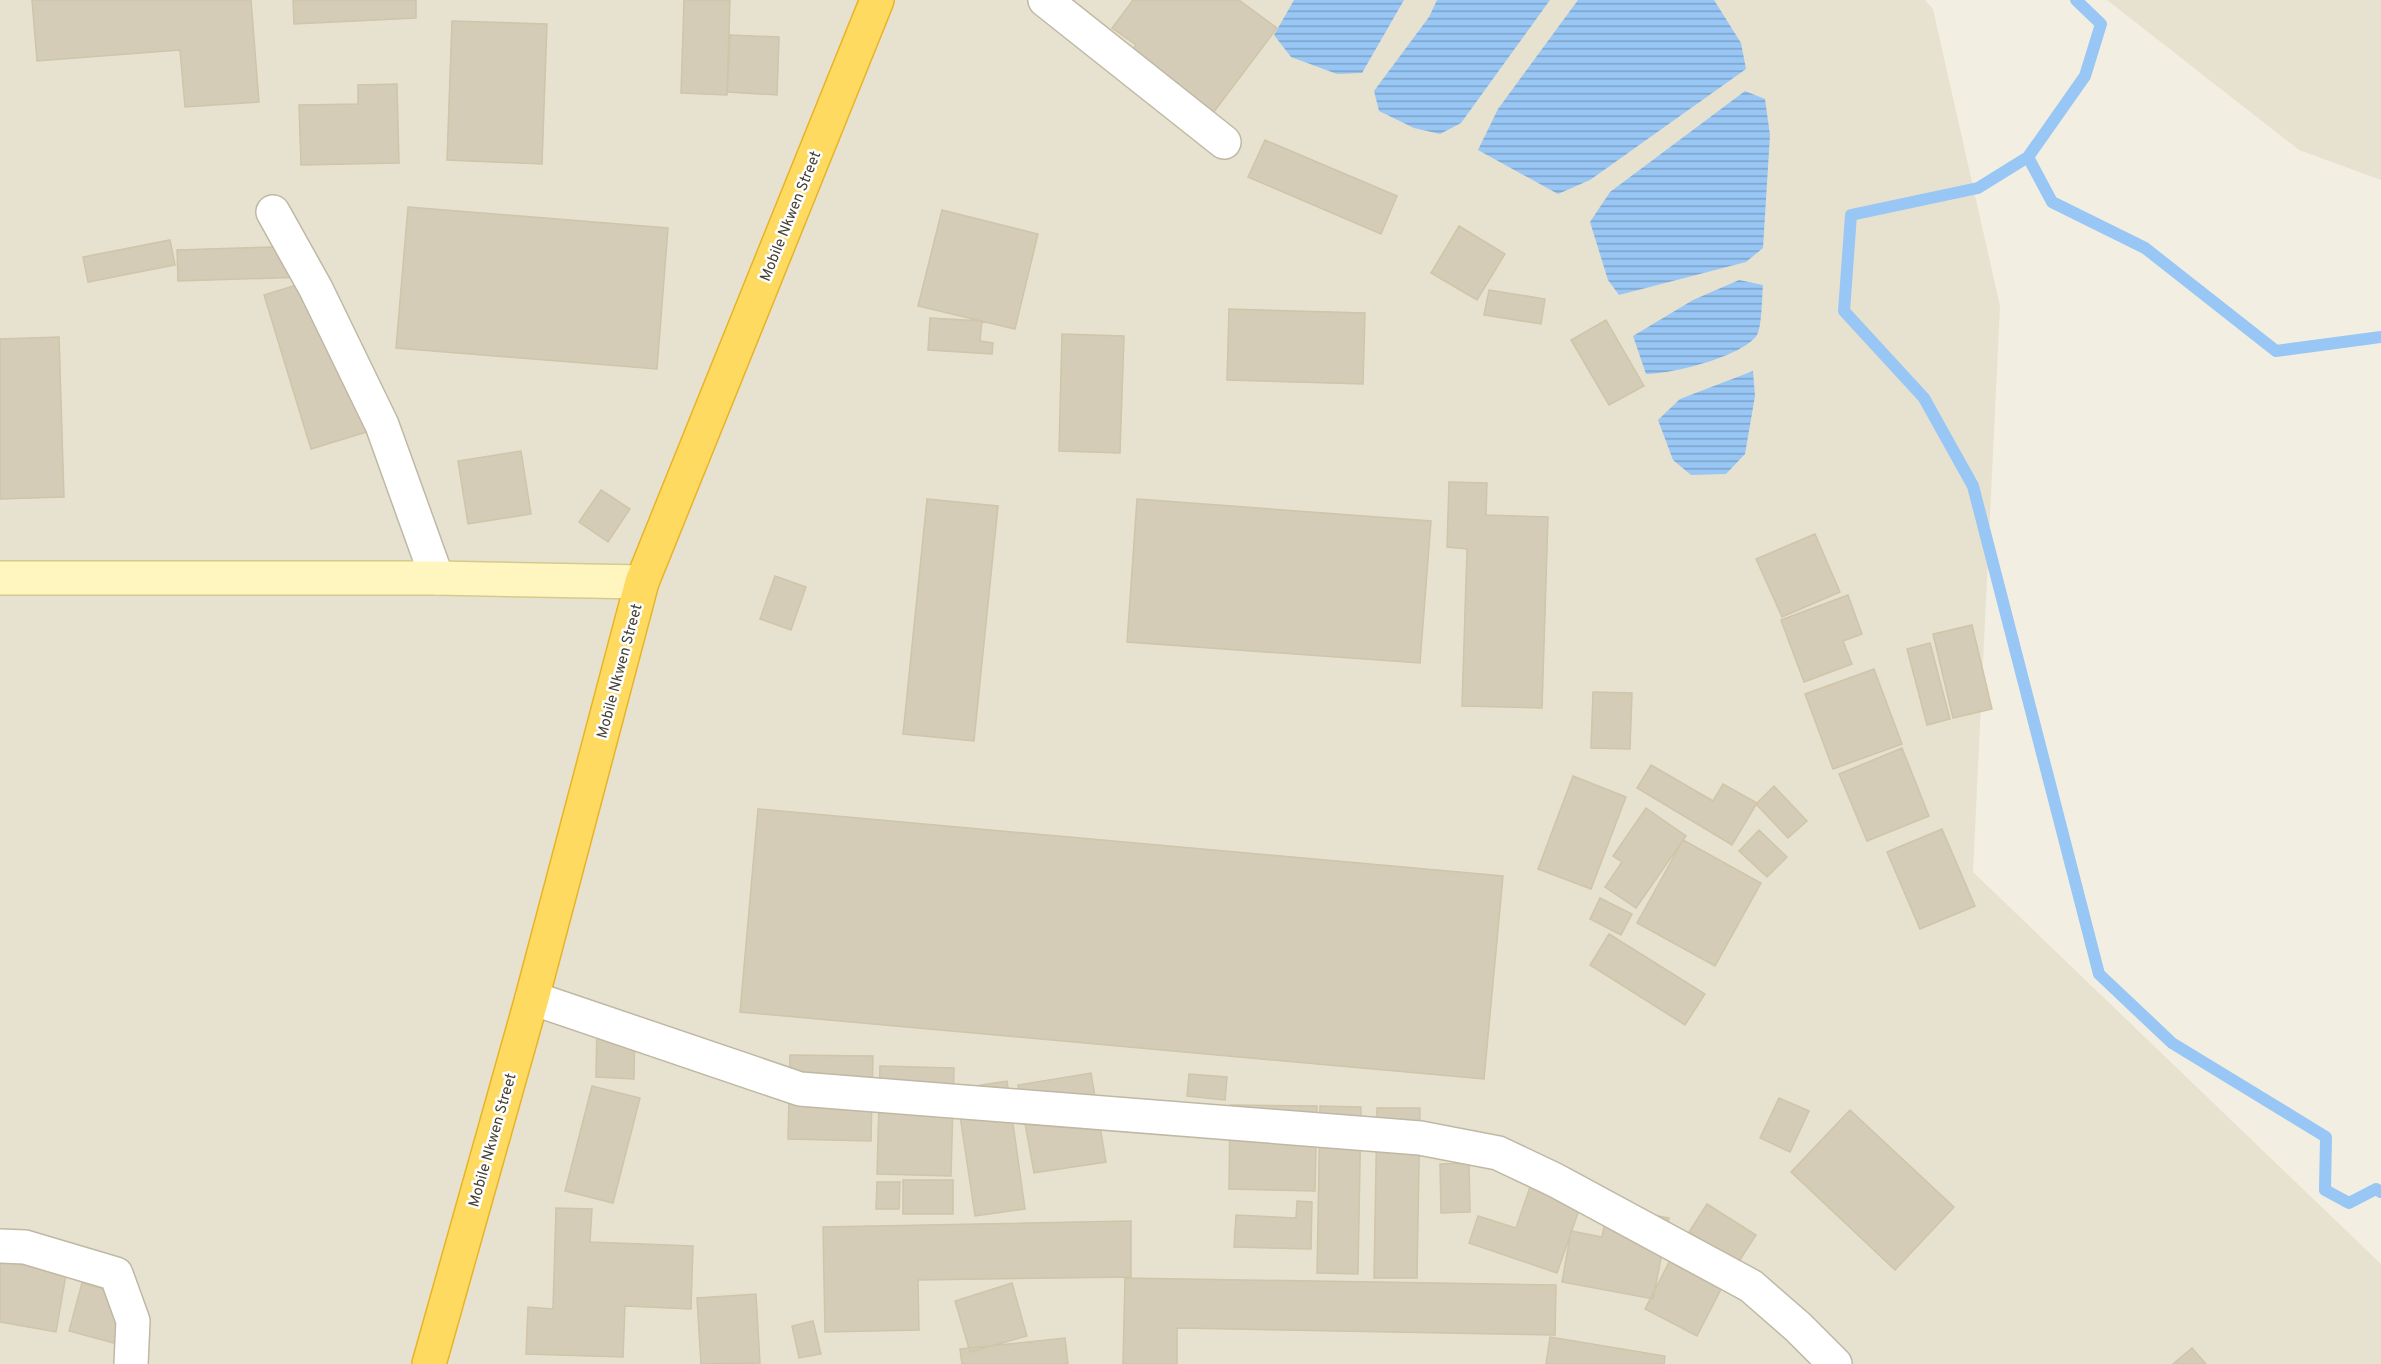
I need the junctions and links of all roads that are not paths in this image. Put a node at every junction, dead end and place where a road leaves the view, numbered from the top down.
1 (877, 0) edge
2 (1045, 0) edge
3 (1224, 142) dead end
4 (273, 212) dead end
5 (0, 578) edge
6 (437, 578) junction
7 (642, 582) junction
8 (532, 998) junction
9 (0, 1246) edge
10 (131, 1364) edge
11 (429, 1364) edge
12 (1835, 1364) edge

1 - 7 highway, Mobile Nkwen Street
2 - 3 street
4 - 6 street
5 - 6 street
6 - 7 street
7 - 8 highway, Mobile Nkwen Street
8 - 11 highway, Mobile Nkwen Street
8 - 12 street
9 - 10 street

